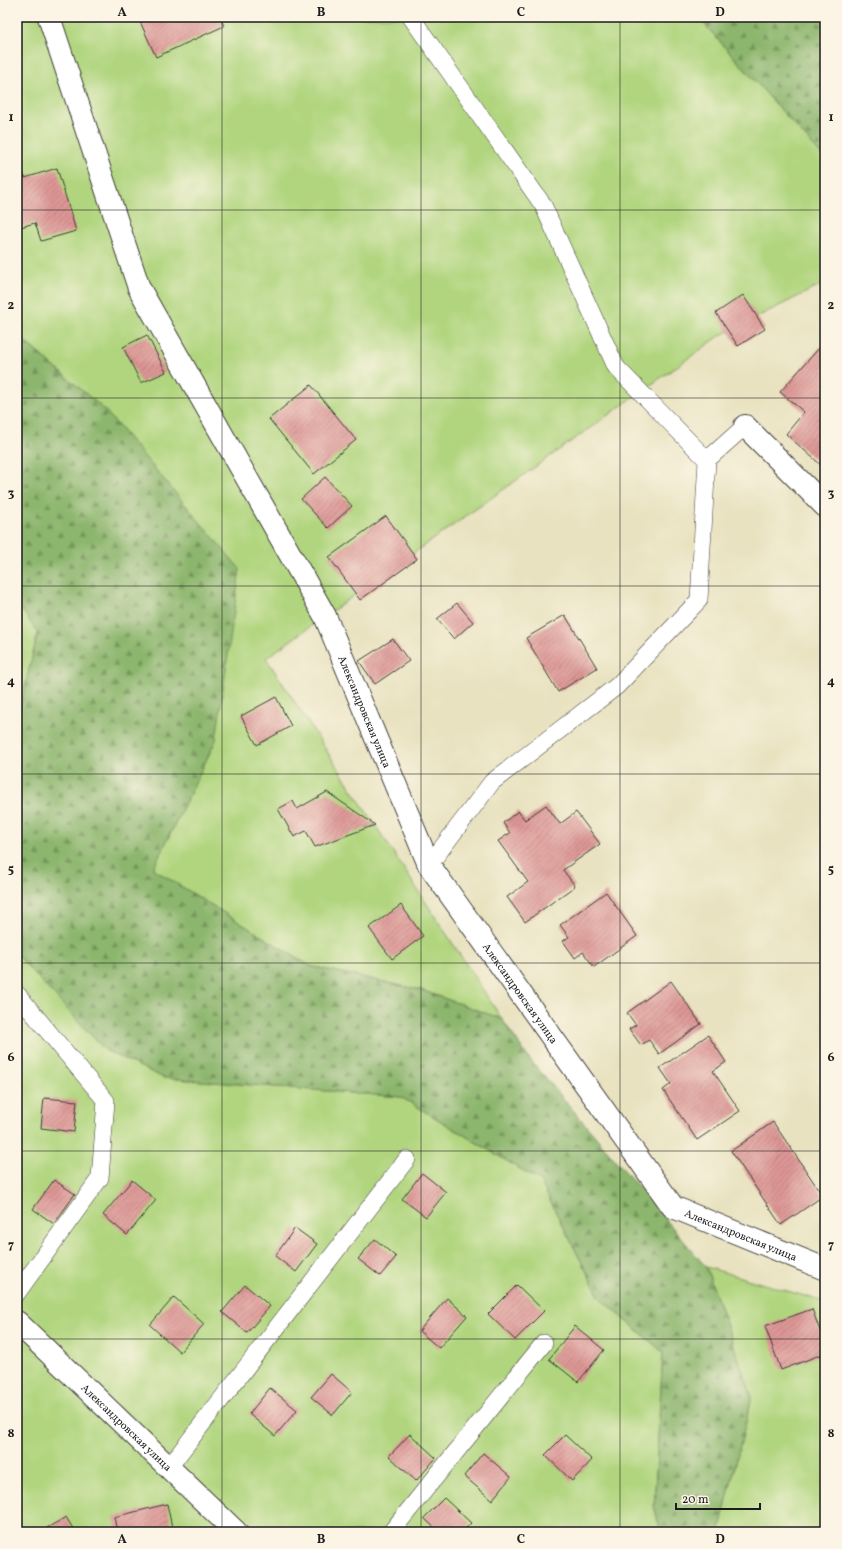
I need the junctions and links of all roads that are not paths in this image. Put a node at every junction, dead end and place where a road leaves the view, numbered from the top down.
1 (49, 17) edge
2 (411, 17) edge
3 (745, 426) joint
4 (707, 460) junction
5 (825, 506) edge
6 (429, 865) junction
7 (17, 994) edge
8 (407, 1159) dead end
9 (823, 1270) edge
10 (17, 1293) edge
11 (17, 1322) edge
12 (544, 1343) dead end
13 (169, 1467) junction
14 (236, 1532) edge
15 (391, 1532) edge

1 - 6 street, Александровская улица
2 - 4 lane
3 - 4 lane
3 - 5 street
4 - 6 lane
6 - 9 street, Александровская улица
7 - 10 lane
8 - 13 lane
11 - 13 street, Александровская улица
12 - 15 lane
13 - 14 street, Александровская улица

